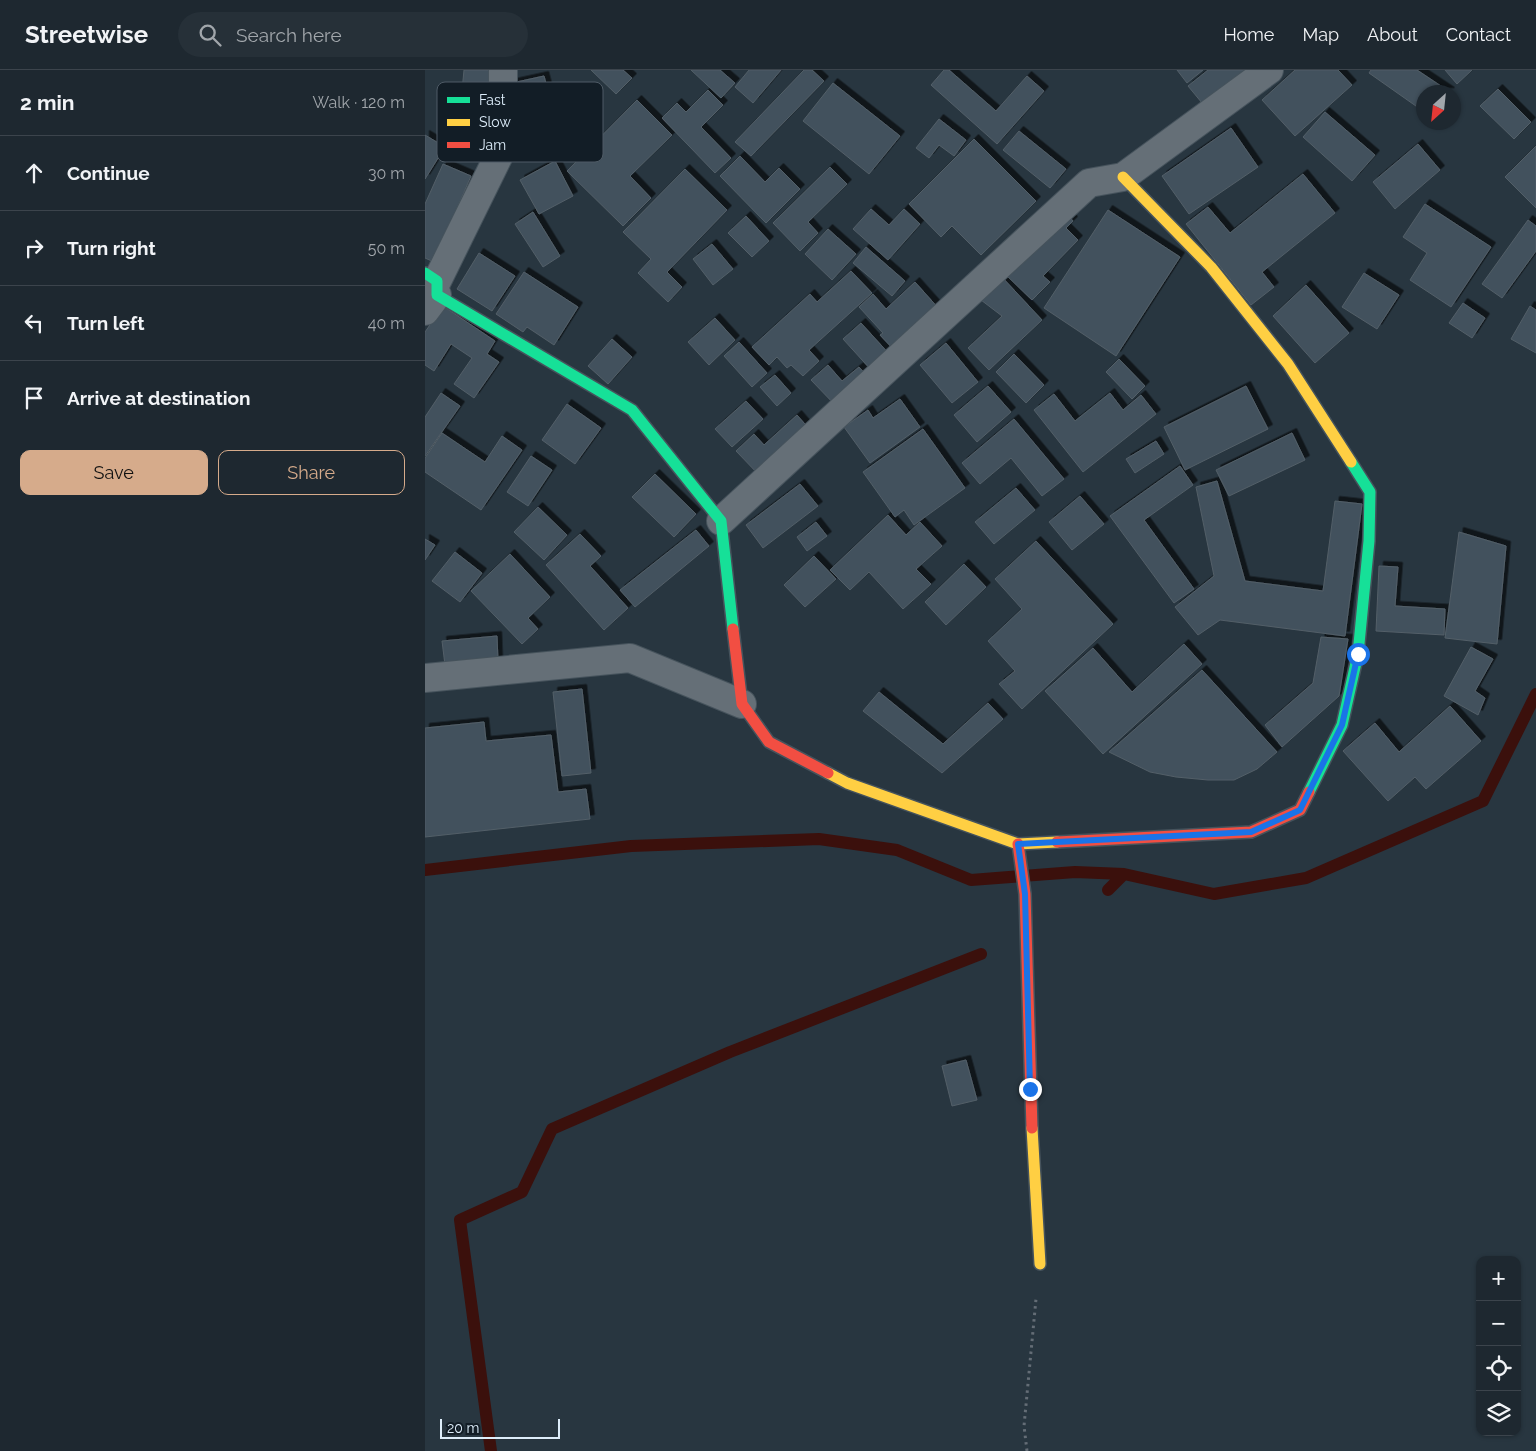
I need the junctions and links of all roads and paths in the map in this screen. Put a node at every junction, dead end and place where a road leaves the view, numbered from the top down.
1 (1269, 70) edge
2 (495, 162) edge
3 (1123, 177) junction
4 (431, 290) edge
5 (721, 521) junction
6 (425, 678) edge
7 (742, 704) junction
8 (1018, 844) junction
9 (1039, 1264) joint
10 (1027, 1451) edge

1 - 3 street
2 - 4 street
3 - 5 street
3 - 8 street
4 - 5 street
5 - 7 street
6 - 7 street
7 - 8 street
8 - 9 street
9 - 10 path

